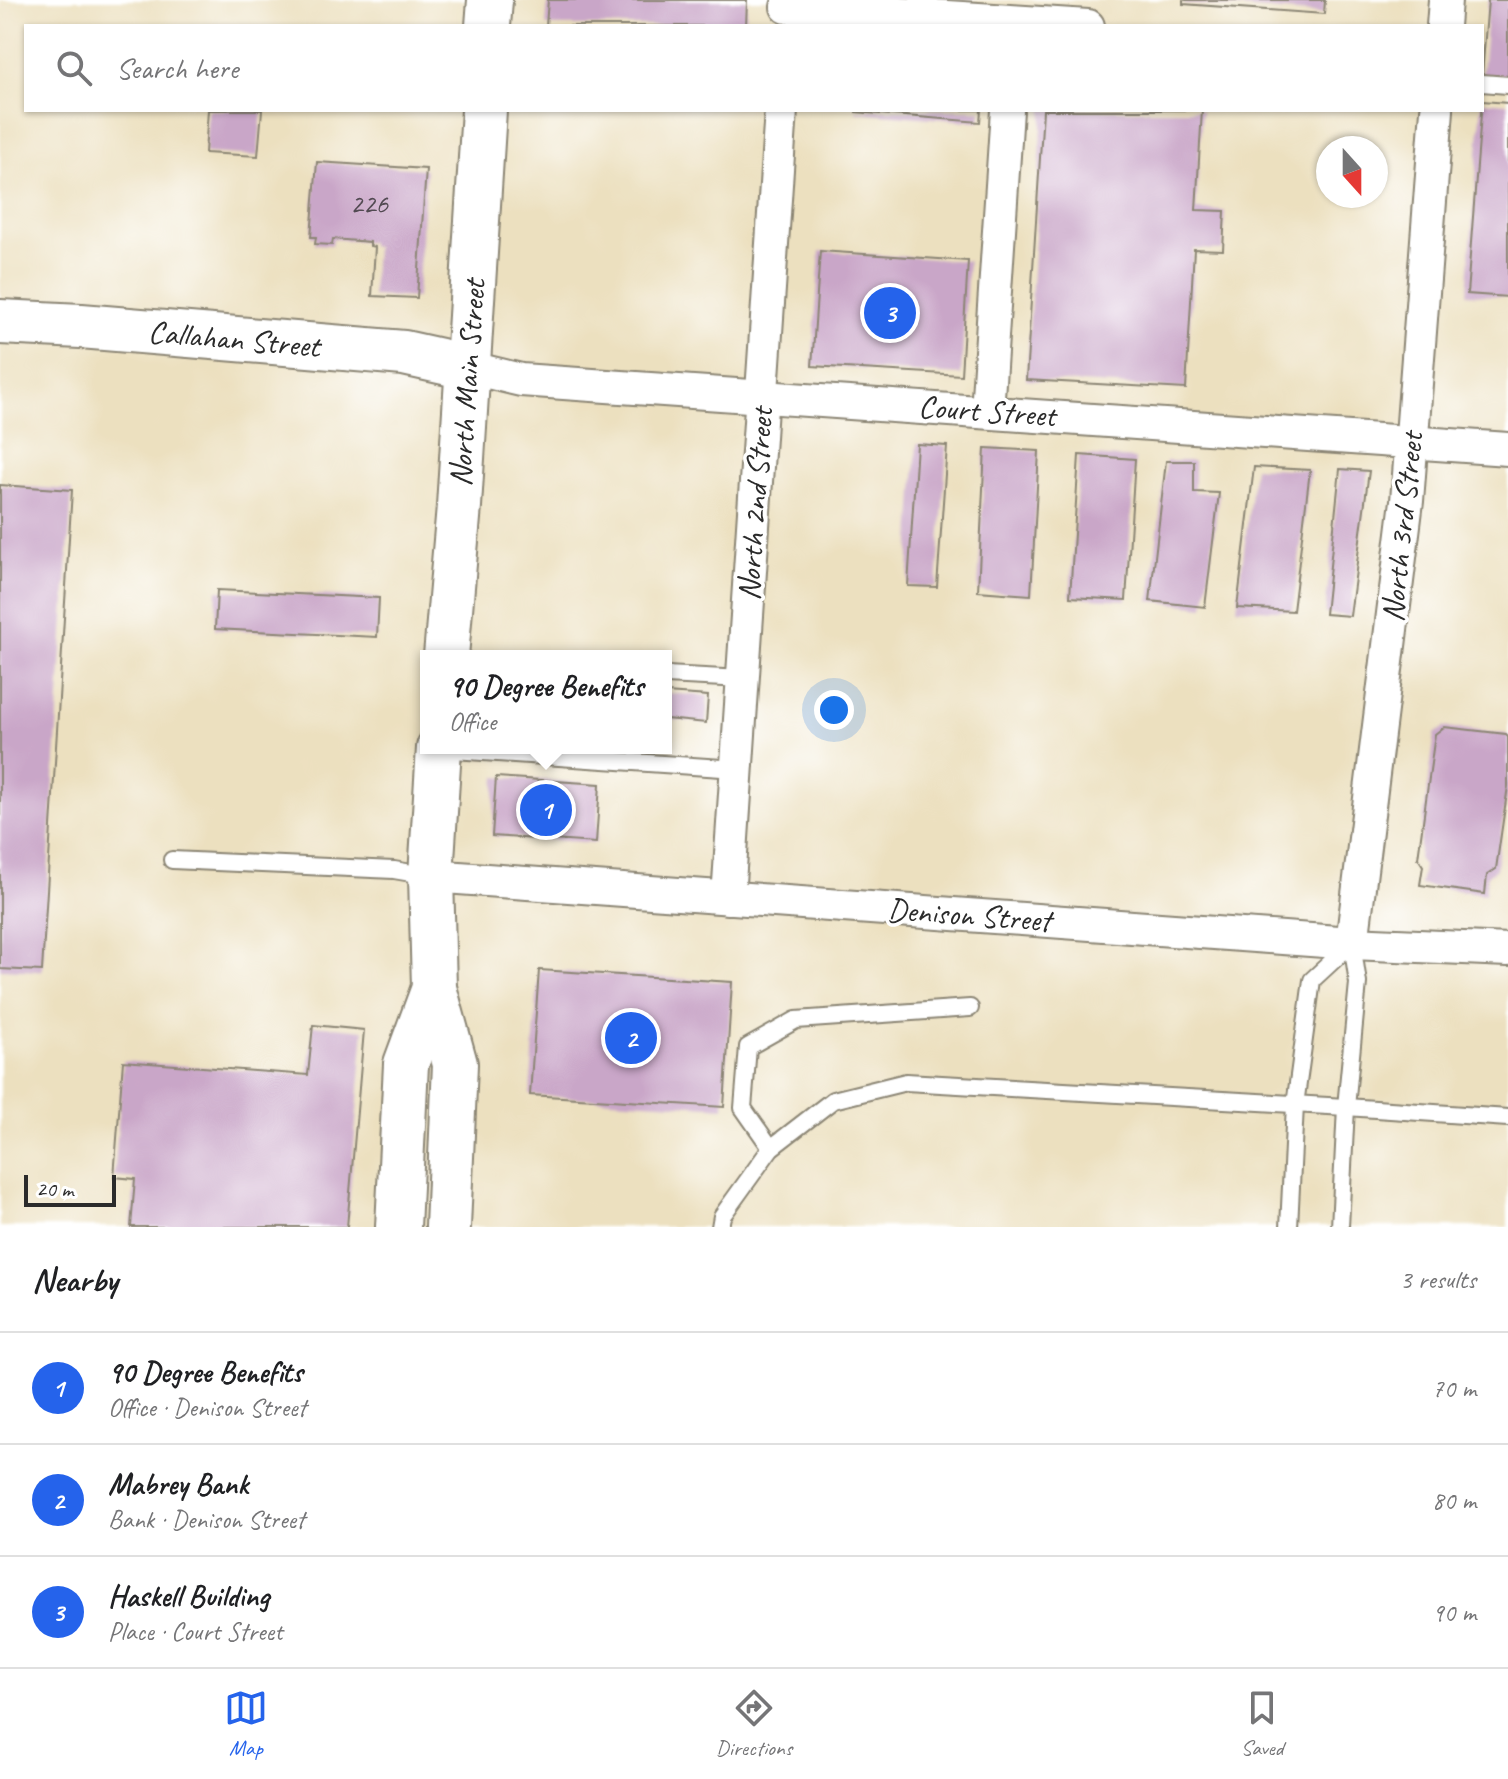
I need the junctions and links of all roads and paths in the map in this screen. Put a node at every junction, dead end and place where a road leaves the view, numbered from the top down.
1 (490, 0) edge
2 (1445, 0) edge
3 (787, 11) edge
4 (488, 24) edge
5 (1013, 24) edge
6 (1443, 24) edge
7 (1484, 83) edge
8 (1508, 85) edge
9 (484, 112) edge
10 (781, 112) edge
11 (1007, 112) edge
12 (1437, 112) edge
13 (0, 322) edge
14 (467, 367) junction
15 (762, 395) junction
16 (987, 412) junction
17 (1412, 442) junction
18 (1508, 449) edge
19 (447, 650) edge
20 (672, 675) edge
21 (743, 679) junction
22 (439, 754) edge
23 (524, 754) edge
24 (737, 769) junction
25 (172, 860) dead end
26 (431, 876) junction
27 (728, 898) junction
28 (1352, 943) junction
29 (1508, 950) edge
30 (434, 988) junction
31 (970, 1008) dead end
32 (1295, 1105) junction
33 (1346, 1107) junction
34 (1508, 1118) edge
35 (771, 1148) junction
36 (398, 1227) edge
37 (448, 1227) edge
38 (720, 1227) edge
39 (1289, 1227) edge
40 (1340, 1227) edge

1 - 4 main road
2 - 6 street
3 - 5 street
7 - 8 lane
9 - 14 main road, North Main Street
10 - 15 street, North 2nd Street
11 - 16 street
12 - 17 street, North 3rd Street
13 - 14 main road, Callahan Street
14 - 15 street, Court Street
14 - 19 main road, North Main Street
15 - 16 street, Court Street
15 - 21 street, North 2nd Street
16 - 17 street, Court Street
17 - 18 street, Court Street
17 - 28 street, North 3rd Street
20 - 21 lane
21 - 24 street, North 2nd Street
22 - 26 main road
23 - 24 lane
24 - 27 street, North 2nd Street
25 - 26 lane
26 - 27 street, Denison Street
26 - 30 main road
27 - 28 street, Denison Street
28 - 29 street, Denison Street
28 - 32 lane
28 - 33 lane
30 - 36 main road
30 - 37 main road
31 - 35 lane
32 - 33 lane
32 - 35 lane
32 - 39 lane
33 - 34 lane
33 - 40 lane
35 - 38 lane

